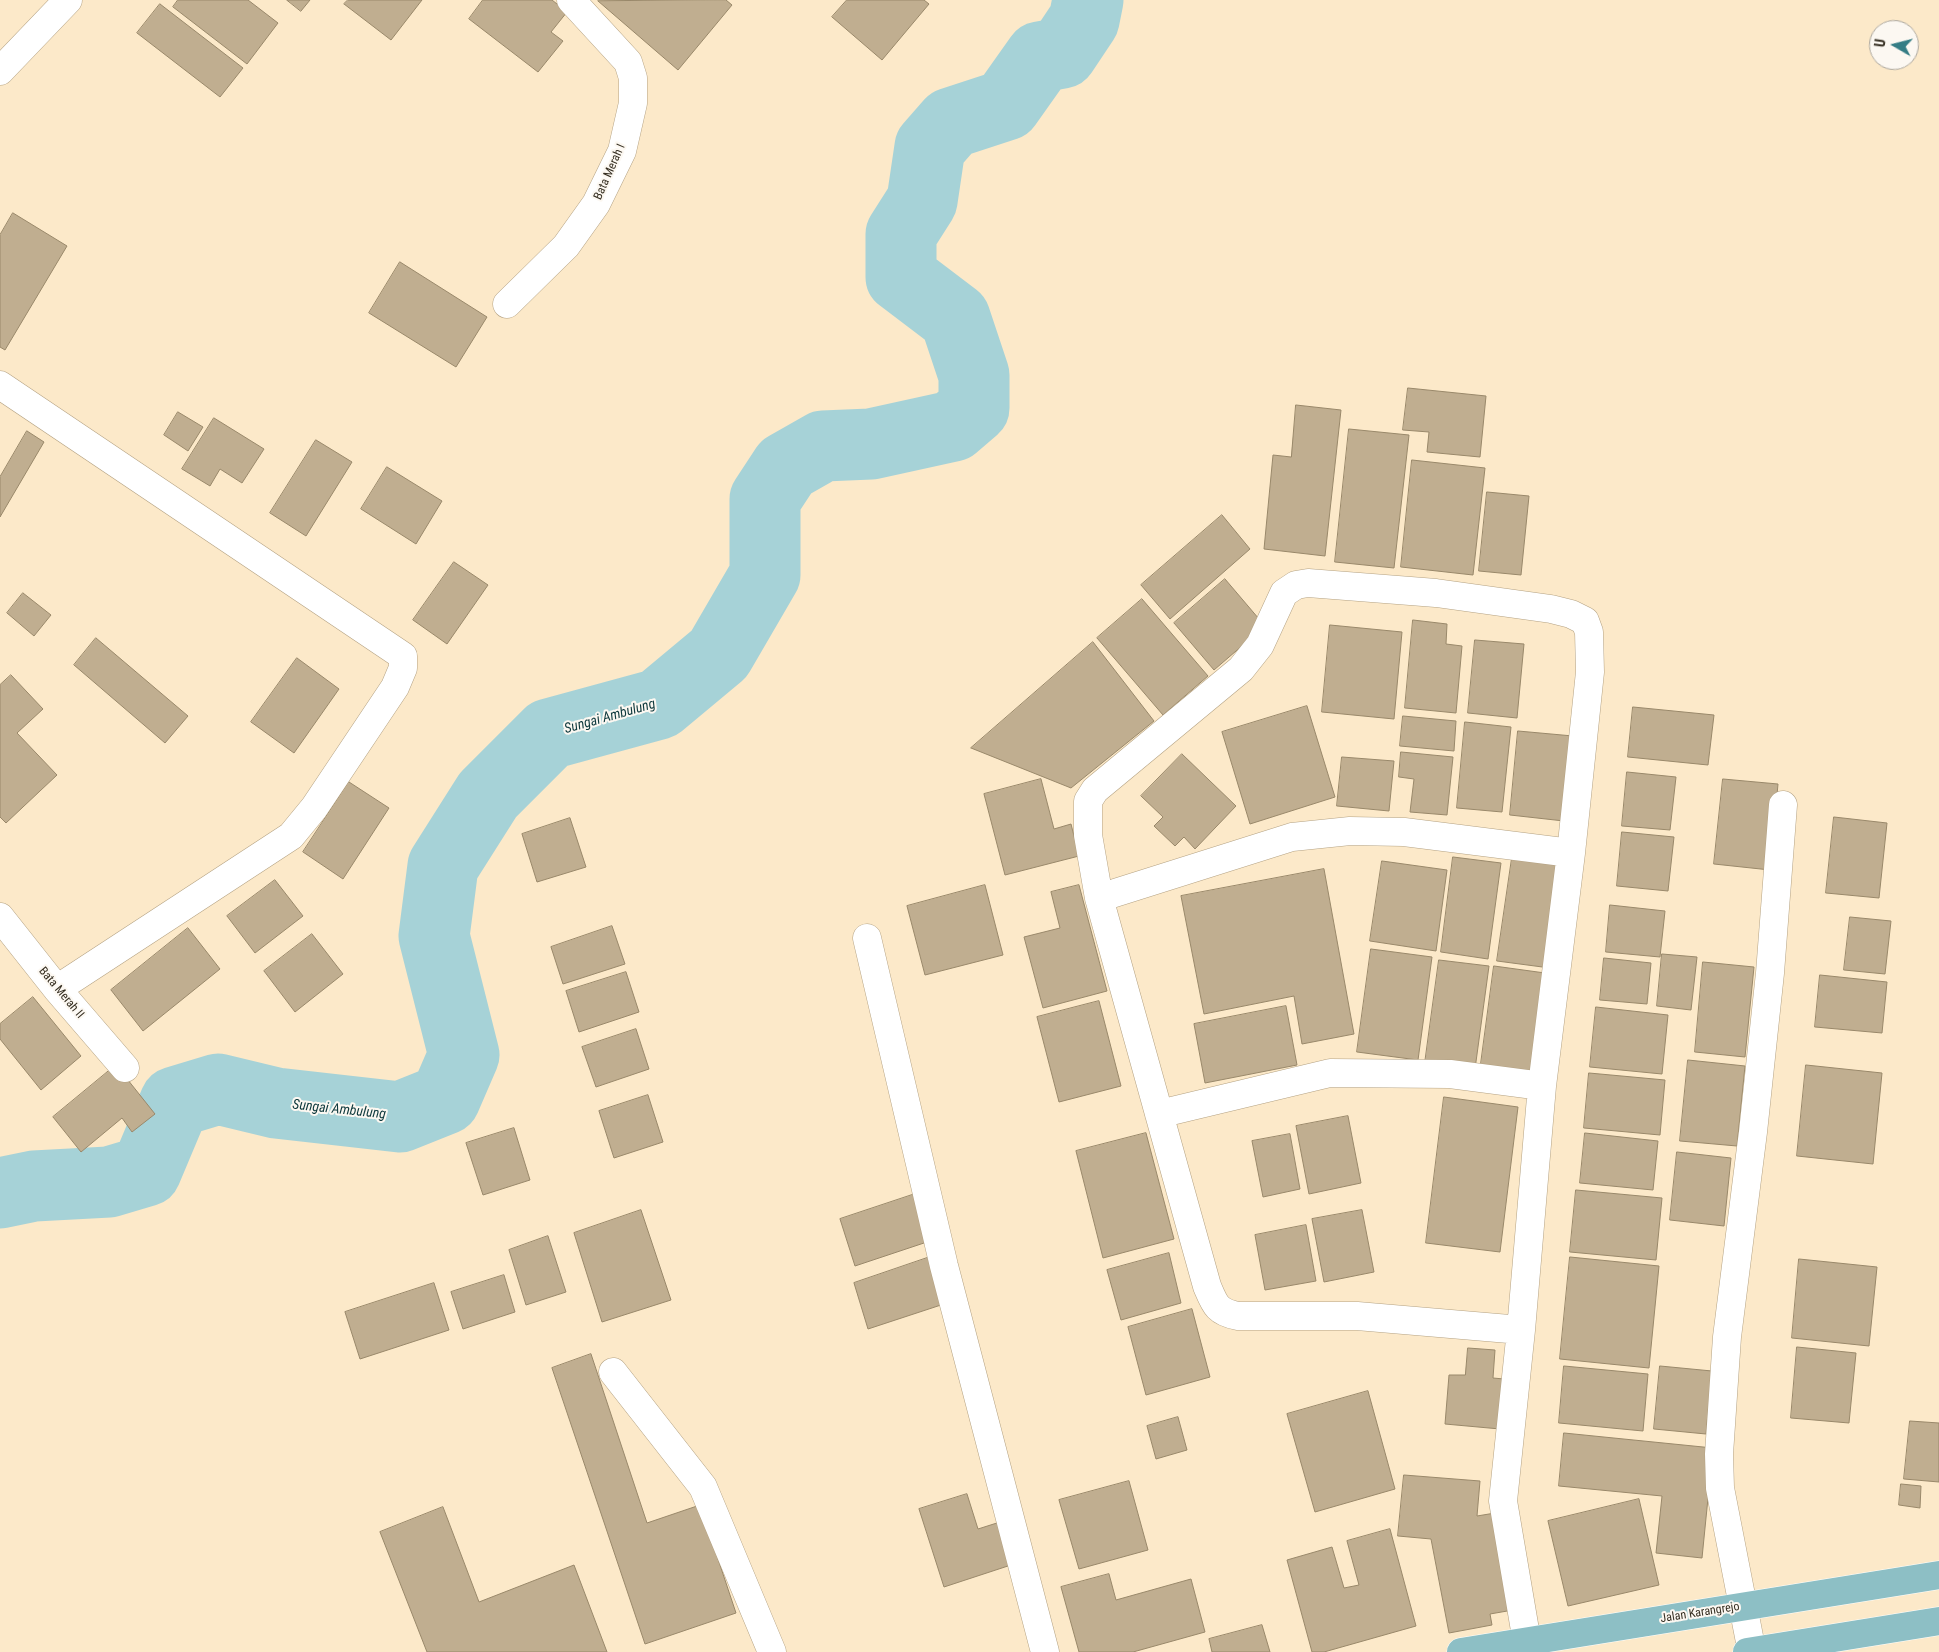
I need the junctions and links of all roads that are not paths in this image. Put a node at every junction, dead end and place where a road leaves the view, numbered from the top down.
1 (68, 0) edge
2 (572, 0) edge
3 (0, 71) edge
4 (507, 304) dead end
5 (0, 385) edge
6 (1783, 805) dead end
7 (1571, 853) junction
8 (1099, 898) junction
9 (0, 917) edge
10 (867, 938) dead end
11 (57, 989) junction
12 (125, 1068) dead end
13 (1542, 1086) junction
14 (1159, 1114) junction
15 (1521, 1330) junction
16 (613, 1372) dead end
17 (1939, 1575) edge
18 (1743, 1606) junction
19 (1939, 1621) edge
20 (1527, 1642) junction
21 (772, 1652) edge
22 (1045, 1652) edge
23 (1461, 1652) edge
24 (1750, 1652) edge

1 - 3 street
2 - 4 street, Bata Merah I
5 - 11 street
6 - 18 street
7 - 8 street
7 - 8 street
7 - 13 street
8 - 14 street
9 - 11 street, Bata Merah II
10 - 22 street
11 - 12 street, Bata Merah II
13 - 14 street
13 - 15 street
14 - 15 street
15 - 20 street
16 - 21 street
17 - 18 main road, Jalan Karangrejo
18 - 20 main road, Jalan Karangrejo
18 - 24 street
19 - 24 main road
20 - 23 main road, Jalan Karangrejo

